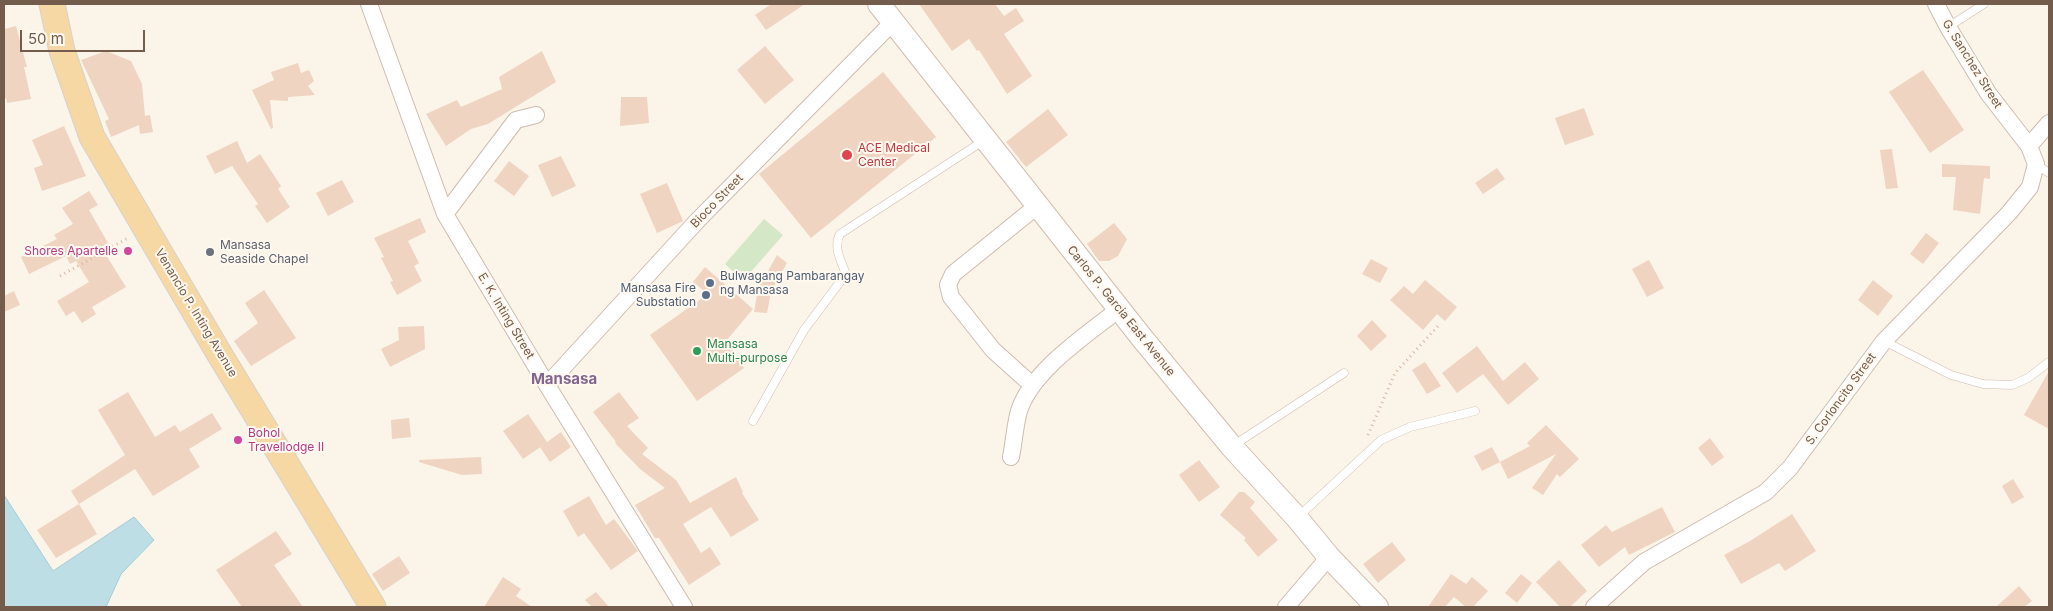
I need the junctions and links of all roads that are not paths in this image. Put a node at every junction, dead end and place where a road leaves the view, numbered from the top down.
1 (52, 4) edge
2 (369, 4) edge
3 (1936, 4) edge
4 (1984, 4) edge
5 (887, 10) edge
6 (1948, 27) junction
7 (536, 115) dead end
8 (2049, 123) edge
9 (985, 140) junction
10 (2029, 146) junction
11 (2043, 169) edge
12 (1037, 206) junction
13 (444, 214) junction
14 (1119, 309) junction
15 (1884, 341) junction
16 (2049, 362) edge
17 (1344, 373) dead end
18 (547, 385) junction
19 (1032, 385) junction
20 (1475, 411) dead end
21 (753, 421) dead end
22 (1232, 446) junction
23 (1011, 457) dead end
24 (1297, 518) junction
25 (1329, 558) junction
26 (373, 607) edge
27 (684, 607) edge
28 (1286, 607) edge
29 (1377, 607) edge
30 (1594, 607) edge

1 - 26 main road, Venancio P. Inting Avenue
2 - 13 street, E. K. Inting Street
3 - 6 street, G. Sanchez Street
4 - 6 lane
5 - 9 main road, Carlos P. Garcia East Avenue
5 - 18 street, Bioco Street
6 - 10 street, G. Sanchez Street
7 - 13 street
8 - 10 street
9 - 12 main road, Carlos P. Garcia East Avenue
9 - 21 lane
10 - 11 street, S. Corloncito Street
11 - 15 street, S. Corloncito Street
12 - 14 main road, Carlos P. Garcia East Avenue
12 - 19 street
13 - 18 street, E. K. Inting Street
14 - 19 street
14 - 22 main road, Carlos P. Garcia East Avenue
15 - 16 lane
15 - 30 street, S. Corloncito Street
17 - 22 lane
18 - 27 street, E. K. Inting Street
19 - 23 street
20 - 24 lane
22 - 24 main road, Carlos P. Garcia East Avenue
24 - 25 main road, Carlos P. Garcia East Avenue
25 - 28 street
25 - 29 main road, Carlos P. Garcia East Avenue

